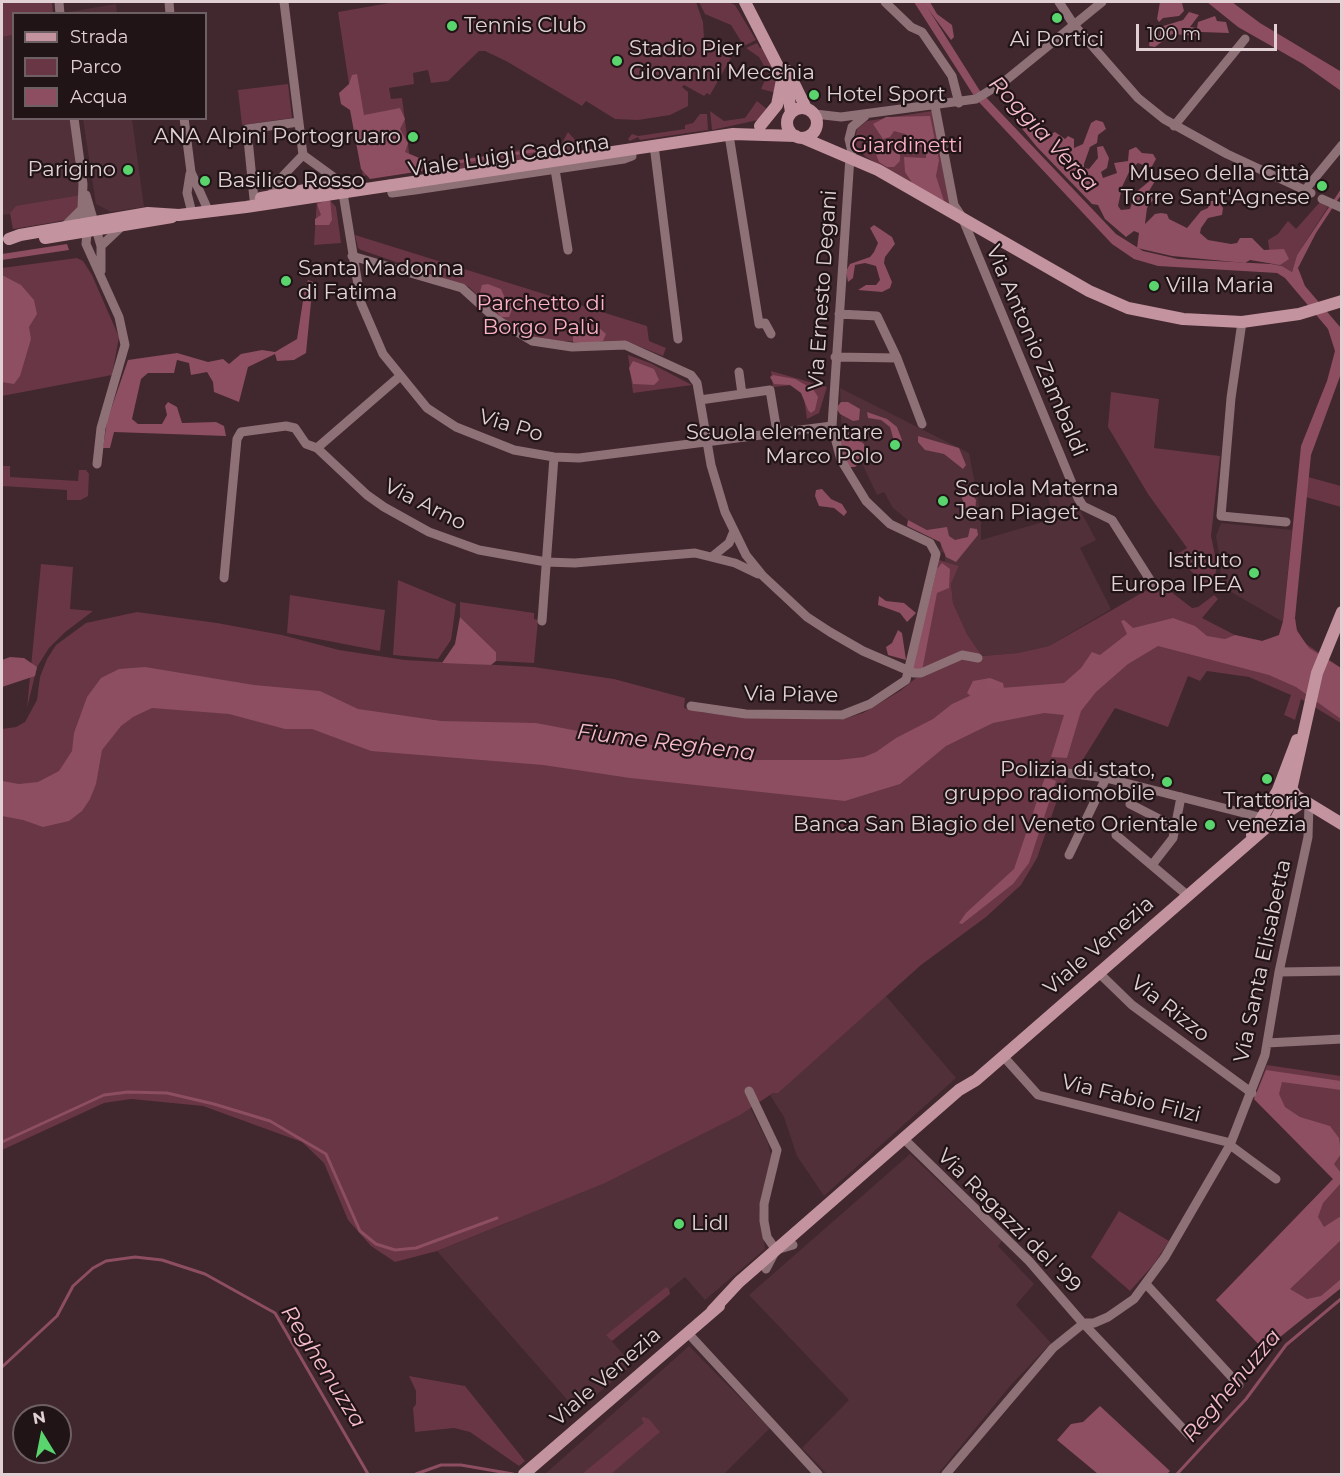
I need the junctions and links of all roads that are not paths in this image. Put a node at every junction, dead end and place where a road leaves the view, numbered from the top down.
1 (284, 2) edge
2 (745, 2) edge
3 (885, 2) edge
4 (1059, 2) edge
5 (1102, 2) edge
6 (1074, 25) junction
7 (762, 32) junction
8 (1245, 39) dead end
9 (782, 73) junction
10 (959, 103) junction
11 (934, 106) junction
12 (790, 114) junction
13 (867, 115) junction
14 (813, 116) junction
15 (74, 120) edge
16 (184, 120) edge
17 (299, 122) junction
18 (760, 126) junction
19 (1174, 126) junction
20 (731, 135) junction
21 (799, 137) junction
22 (1341, 145) edge
23 (654, 146) junction
24 (303, 155) junction
25 (851, 155) junction
26 (554, 164) junction
27 (191, 172) junction
28 (83, 184) junction
29 (342, 190) junction
30 (254, 200) junction
31 (268, 200) junction
32 (239, 206) junction
33 (82, 209) junction
34 (208, 210) junction
35 (184, 214) junction
36 (962, 217) junction
37 (125, 227) junction
38 (91, 229) junction
39 (65, 231) junction
40 (51, 237) junction
41 (5, 239) edge
42 (101, 246) junction
43 (568, 250) dead end
44 (352, 256) junction
45 (101, 277) junction
46 (1341, 301) edge
47 (839, 314) junction
48 (1242, 321) junction
49 (771, 334) dead end
50 (678, 339) dead end
51 (836, 357) junction
52 (897, 358) junction
53 (739, 372) dead end
54 (399, 377) junction
55 (742, 394) junction
56 (700, 400) junction
57 (922, 424) dead end
58 (832, 426) junction
59 (777, 432) junction
60 (706, 441) junction
61 (318, 448) junction
62 (554, 457) junction
63 (97, 465) dead end
64 (1286, 522) dead end
65 (734, 531) junction
66 (934, 549) joint
67 (713, 556) junction
68 (546, 562) junction
69 (763, 576) junction
70 (224, 578) dead end
71 (1152, 583) dead end
72 (1341, 612) edge
73 (542, 621) dead end
74 (1341, 622) edge
75 (1337, 633) edge
76 (978, 658) dead end
77 (908, 670) junction
78 (691, 706) dead end
79 (1306, 716) junction
80 (1294, 747) junction
81 (1067, 773) dead end
82 (1296, 773) junction
83 (1106, 778) junction
84 (1291, 790) junction
85 (1181, 797) junction
86 (1306, 799) junction
87 (1130, 804) dead end
88 (1270, 806) junction
89 (1269, 819) junction
90 (1341, 824) edge
91 (1175, 827) junction
92 (1116, 835) dead end
93 (1069, 855) dead end
94 (1152, 866) junction
95 (1187, 895) junction
96 (1341, 971) edge
97 (1098, 972) junction
98 (1279, 972) junction
99 (1341, 1039) edge
100 (1267, 1043) junction
101 (1003, 1056) junction
102 (749, 1091) dead end
103 (1251, 1093) junction
104 (906, 1141) junction
105 (1231, 1144) junction
106 (1276, 1179) dead end
107 (793, 1245) junction
108 (776, 1250) junction
109 (766, 1269) junction
110 (1146, 1284) junction
111 (712, 1311) junction
112 (1084, 1323) junction
113 (687, 1332) junction
114 (1239, 1385) dead end
115 (1190, 1437) dead end
116 (524, 1474) edge
117 (818, 1474) edge
118 (946, 1474) edge

1 - 17 street
2 - 7 main road
3 - 10 street
4 - 6 street
5 - 6 street
6 - 10 street, Viale Luigi Cadorna
6 - 19 street
7 - 9 main road
7 - 14 main road
8 - 19 street
9 - 12 main road
9 - 18 main road
10 - 11 street, Viale Luigi Cadorna
11 - 13 street, Viale Luigi Cadorna
11 - 36 street, Via Antonio Zambaldi
12 - 14 main road, Viale Luigi Cadorna
12 - 18 main road, Viale Luigi Cadorna
12 - 21 main road
13 - 14 street, Viale Luigi Cadorna
13 - 25 street
14 - 21 main road
14 - 25 main road
15 - 28 street
16 - 27 street
17 - 24 street
17 - 30 street
18 - 20 main road, Viale Luigi Cadorna
19 - 22 street
20 - 21 main road, Viale Luigi Cadorna
20 - 23 main road, Viale Luigi Cadorna
20 - 49 street
21 - 25 main road
23 - 26 main road, Viale Luigi Cadorna
23 - 50 street
24 - 29 street
24 - 31 street
25 - 36 main road
25 - 47 street, Via Ernesto Degani
26 - 29 main road, Viale Luigi Cadorna
26 - 43 street
27 - 34 street
27 - 35 street
28 - 33 street
28 - 38 street
29 - 31 main road, Viale Luigi Cadorna
29 - 44 street, Via Po
30 - 31 main road, Viale Luigi Cadorna
30 - 32 main road, Viale Luigi Cadorna
31 - 32 main road, Viale Luigi Cadorna
32 - 34 main road, Viale Luigi Cadorna
33 - 38 street
33 - 39 street
34 - 35 main road, Viale Luigi Cadorna
35 - 37 main road, Viale Luigi Cadorna
35 - 38 main road, Viale Luigi Cadorna
36 - 48 main road
36 - 71 street, Via Antonio Zambaldi
37 - 38 main road, Viale Luigi Cadorna
37 - 42 street
38 - 39 main road, Viale Luigi Cadorna
38 - 39 street
38 - 40 street, Viale Luigi Cadorna
38 - 42 street
38 - 45 street
39 - 40 main road, Viale Luigi Cadorna
39 - 41 main road, Viale Luigi Cadorna
40 - 41 main road, Viale Luigi Cadorna
42 - 45 street
44 - 54 street, Via Po
44 - 56 street
45 - 63 street
46 - 48 main road
47 - 51 street, Via Ernesto Degani
47 - 52 street
48 - 64 street
51 - 52 street
51 - 58 street, Via Ernesto Degani
52 - 57 street
53 - 55 street
54 - 61 street
54 - 62 street, Via Po
55 - 56 street
55 - 59 street
56 - 60 street
58 - 59 street, Via Po
58 - 66 street, Via Ernesto Degani
59 - 60 street, Via Po
60 - 62 street, Via Po
60 - 65 street
61 - 68 street, Via Arno
61 - 70 street, Via Arno
62 - 68 street
65 - 67 street
65 - 69 street
66 - 77 street, Via Piave
67 - 68 street, Via Arno
67 - 69 street, Via Arno
68 - 73 street
69 - 77 street
72 - 75 main road, Viale Venezia
74 - 75 street
75 - 79 main road, Viale Venezia
76 - 77 street
77 - 78 street, Via Piave
79 - 80 main road, Viale Venezia
79 - 82 main road, Viale Venezia
80 - 84 main road, Viale Venezia
80 - 88 main road, Viale Venezia
81 - 83 street
82 - 84 main road, Viale Venezia
82 - 86 main road
83 - 85 street
83 - 93 street
84 - 86 main road
84 - 88 main road, Viale Venezia
84 - 89 main road, Viale Venezia
85 - 89 street
85 - 91 street
86 - 89 main road, Viale Venezia
86 - 90 main road
86 - 98 street, Via Santa Elisabetta
87 - 91 street
88 - 89 main road, Viale Venezia
89 - 95 main road, Viale Venezia
91 - 94 street
92 - 94 street
94 - 95 street
95 - 97 main road, Viale Venezia
96 - 98 street
97 - 101 main road, Viale Venezia
97 - 103 street, Via Rizzo
98 - 100 street, Via Santa Elisabetta
99 - 100 street
100 - 103 street, Via Santa Elisabetta
101 - 104 main road, Viale Venezia
101 - 105 street, Via Fabio Filzi
102 - 108 street
103 - 105 street, Via Santa Elisabetta
104 - 107 main road, Viale Venezia
104 - 108 main road, Viale Venezia
104 - 112 street, Via Ragazzi del '99
105 - 106 street
105 - 110 street, Via Santa Elisabetta
107 - 108 street, Viale Venezia
107 - 109 main road, Viale Venezia
108 - 109 street, Viale Venezia
108 - 111 main road, Viale Venezia
109 - 111 main road, Viale Venezia
110 - 112 street, Via Santa Elisabetta
110 - 114 street
111 - 113 main road, Viale Venezia
112 - 115 street, Via Ragazzi del '99
112 - 118 street, Via Santa Elisabetta
113 - 116 main road, Viale Venezia
113 - 117 street

